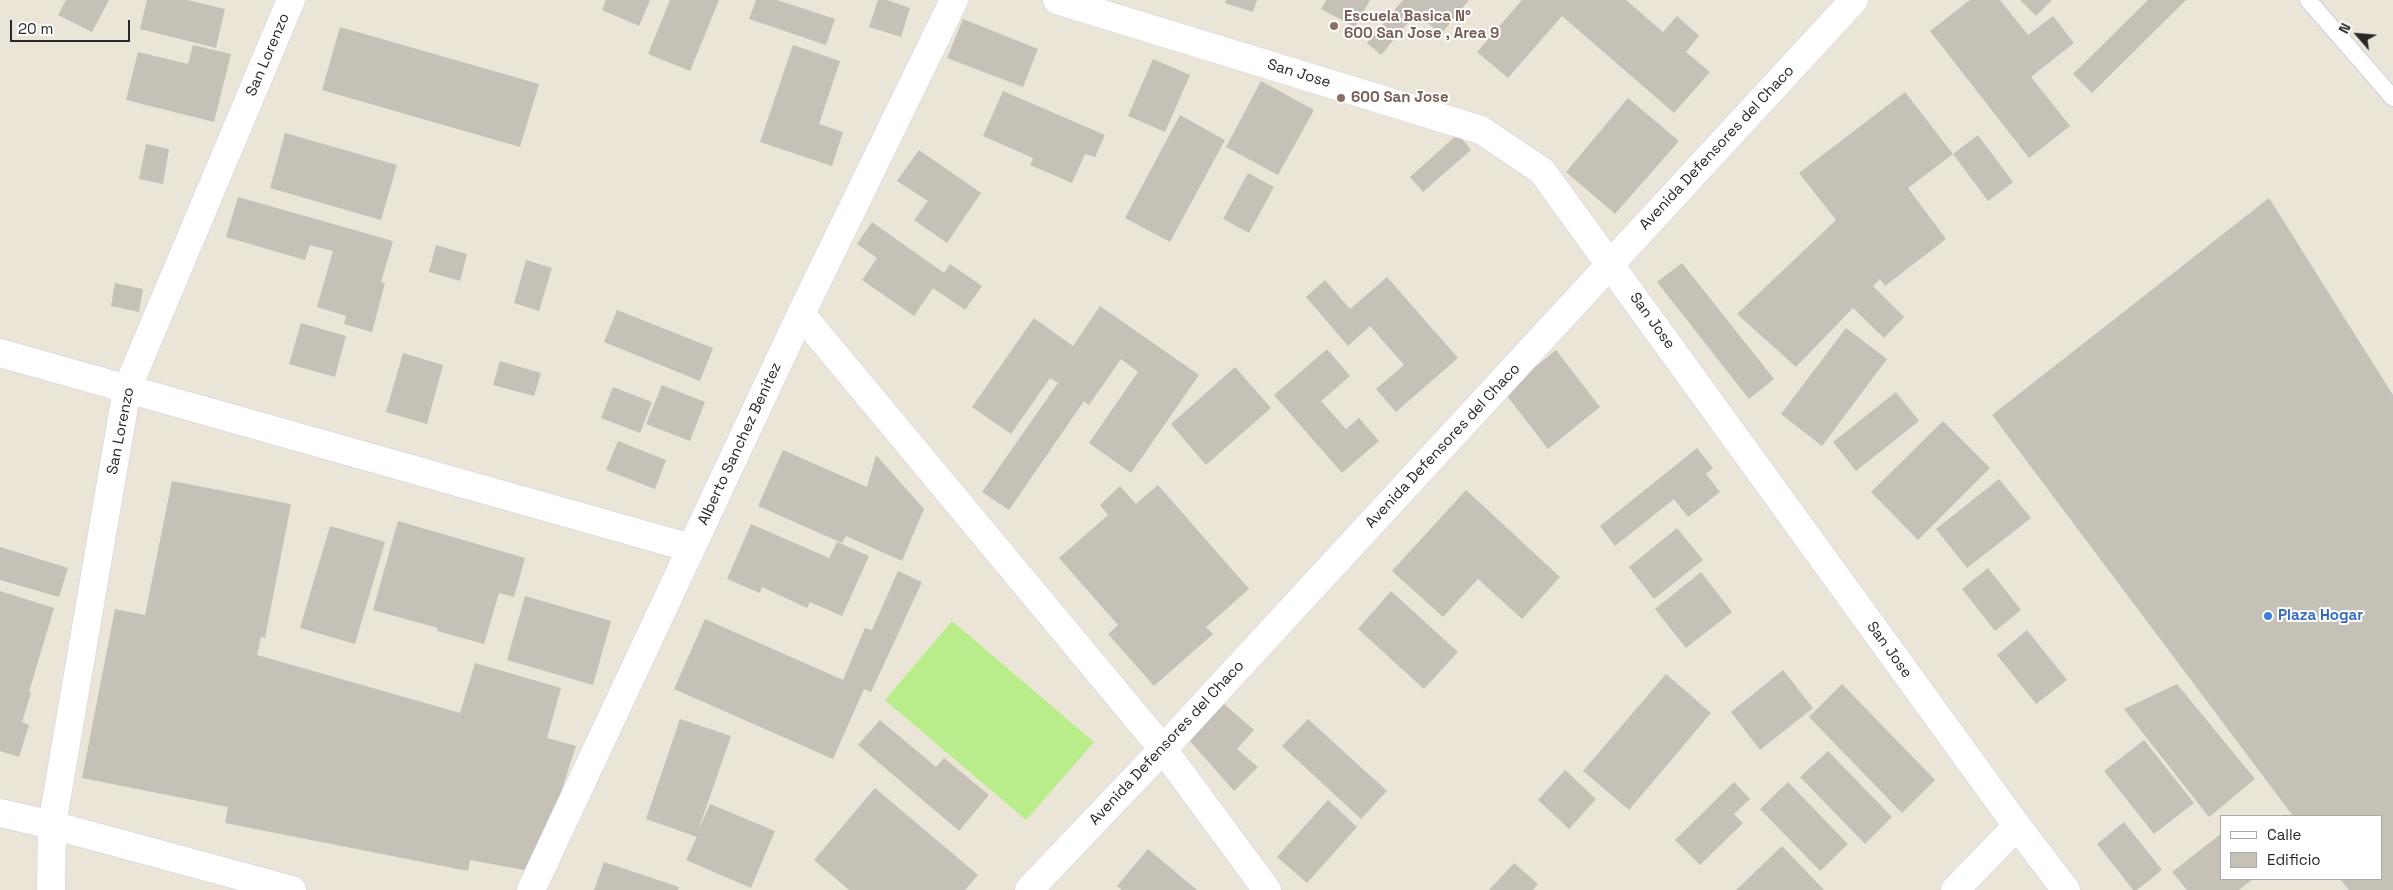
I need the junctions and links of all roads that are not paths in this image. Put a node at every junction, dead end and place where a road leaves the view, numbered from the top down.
1 (291, 0) edge
2 (954, 0) edge
3 (1057, 0) edge
4 (1854, 0) edge
5 (2308, 0) edge
6 (2393, 98) edge
7 (1611, 264) junction
8 (801, 314) junction
9 (0, 353) edge
10 (127, 388) junction
11 (691, 548) junction
12 (1163, 749) junction
13 (0, 813) edge
14 (52, 824) junction
15 (2017, 826) junction
16 (51, 890) edge
17 (292, 890) edge
18 (531, 890) edge
19 (1029, 890) edge
20 (1267, 890) edge
21 (1955, 890) edge
22 (2066, 890) edge

1 - 10 street, San Lorenzo
2 - 8 street, Alberto Sanchez Benitez
3 - 7 street, San Jose
4 - 7 street, Avenida Defensores del Chaco
5 - 6 lane
7 - 12 street, Avenida Defensores del Chaco
7 - 15 street, San Jose
8 - 11 street, Alberto Sanchez Benitez
8 - 12 street
9 - 10 street
10 - 11 street
10 - 14 street, San Lorenzo
11 - 18 street, Alberto Sanchez Benitez
12 - 19 street, Avenida Defensores del Chaco
12 - 20 street
13 - 14 street
14 - 16 street, San Lorenzo
14 - 17 street
15 - 21 street
15 - 22 street, San Jose

